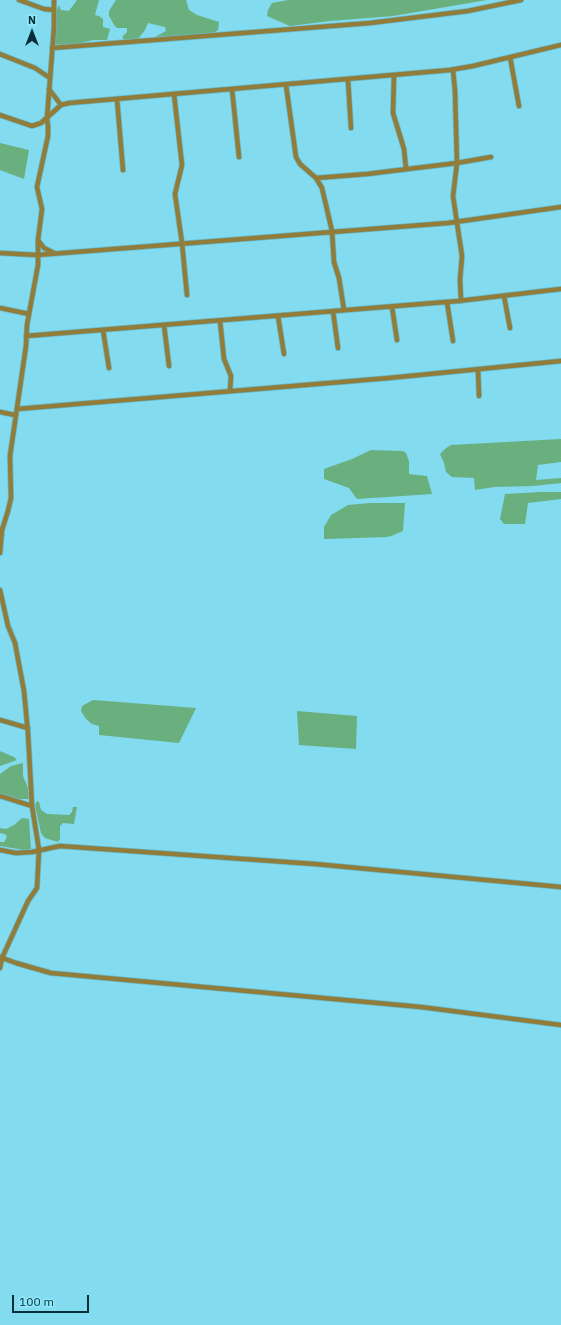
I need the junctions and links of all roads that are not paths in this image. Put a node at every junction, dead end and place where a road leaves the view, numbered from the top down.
1 (20, 0) edge
2 (54, 0) edge
3 (521, 0) edge
4 (54, 10) junction
5 (561, 45) edge
6 (52, 48) junction
7 (0, 54) edge
8 (510, 57) junction
9 (453, 70) junction
10 (394, 75) junction
11 (50, 78) junction
12 (348, 80) junction
13 (286, 85) junction
14 (49, 89) junction
15 (232, 90) junction
16 (174, 94) junction
17 (117, 99) junction
18 (61, 105) junction
19 (519, 106) dead end
20 (0, 115) edge
21 (47, 118) junction
22 (351, 128) dead end
23 (239, 157) dead end
24 (491, 157) dead end
25 (457, 163) junction
26 (406, 169) junction
27 (123, 170) dead end
28 (316, 178) junction
29 (561, 207) edge
30 (457, 221) junction
31 (332, 231) junction
32 (38, 240) junction
33 (182, 243) junction
34 (0, 254) edge
35 (55, 254) junction
36 (37, 255) junction
37 (561, 289) edge
38 (187, 295) dead end
39 (504, 296) junction
40 (461, 301) junction
41 (447, 302) junction
42 (392, 307) junction
43 (0, 308) edge
44 (344, 310) junction
45 (333, 311) junction
46 (29, 314) junction
47 (278, 316) junction
48 (220, 320) junction
49 (164, 325) junction
50 (510, 328) dead end
51 (103, 330) junction
52 (26, 336) junction
53 (397, 340) dead end
54 (453, 342) dead end
55 (338, 348) dead end
56 (284, 354) dead end
57 (561, 361) edge
58 (169, 366) dead end
59 (109, 368) dead end
60 (478, 369) junction
61 (230, 391) junction
62 (479, 396) dead end
63 (17, 410) junction
64 (0, 412) edge
65 (15, 415) junction
66 (1, 530) edge
67 (0, 553) edge
68 (0, 590) edge
69 (0, 720) edge
70 (28, 728) junction
71 (0, 796) edge
72 (32, 806) junction
73 (0, 850) edge
74 (39, 850) junction
75 (561, 887) edge
76 (1, 957) edge
77 (0, 968) edge
78 (561, 1025) edge

1 - 4 street
2 - 4 street
3 - 6 street
4 - 6 street
5 - 8 street
6 - 11 street
7 - 11 street
8 - 9 street
8 - 19 street
9 - 10 street
9 - 25 street
10 - 12 street
10 - 26 street
11 - 14 street
12 - 13 street
12 - 22 street
13 - 15 street
13 - 28 street
14 - 18 street
14 - 21 street
15 - 16 street
15 - 23 street
16 - 17 street
16 - 33 street
17 - 18 street
17 - 27 street
18 - 21 street
20 - 21 street
21 - 32 street
24 - 25 street
25 - 26 street
25 - 30 street
26 - 28 street
28 - 31 street
29 - 30 street
30 - 31 street
30 - 40 street
31 - 33 street
31 - 44 street
32 - 35 street
32 - 36 street
33 - 35 street
33 - 38 street
34 - 36 street
35 - 36 street
36 - 46 street
37 - 39 street
39 - 40 street
39 - 50 street
40 - 41 street
41 - 42 street
41 - 54 street
42 - 44 street
42 - 53 street
43 - 46 street
44 - 45 street
45 - 47 street
45 - 55 street
46 - 52 street
47 - 48 street
47 - 56 street
48 - 49 street
48 - 61 street
49 - 51 street
49 - 58 street
51 - 52 street
51 - 59 street
52 - 63 street
57 - 60 street
60 - 61 street
60 - 62 street
61 - 63 street
63 - 65 street
64 - 65 street
65 - 66 street
66 - 67 street
68 - 70 street
69 - 70 street
70 - 72 street
71 - 72 street
72 - 74 street
73 - 74 street
74 - 75 street
74 - 76 street
76 - 77 street
76 - 78 street

